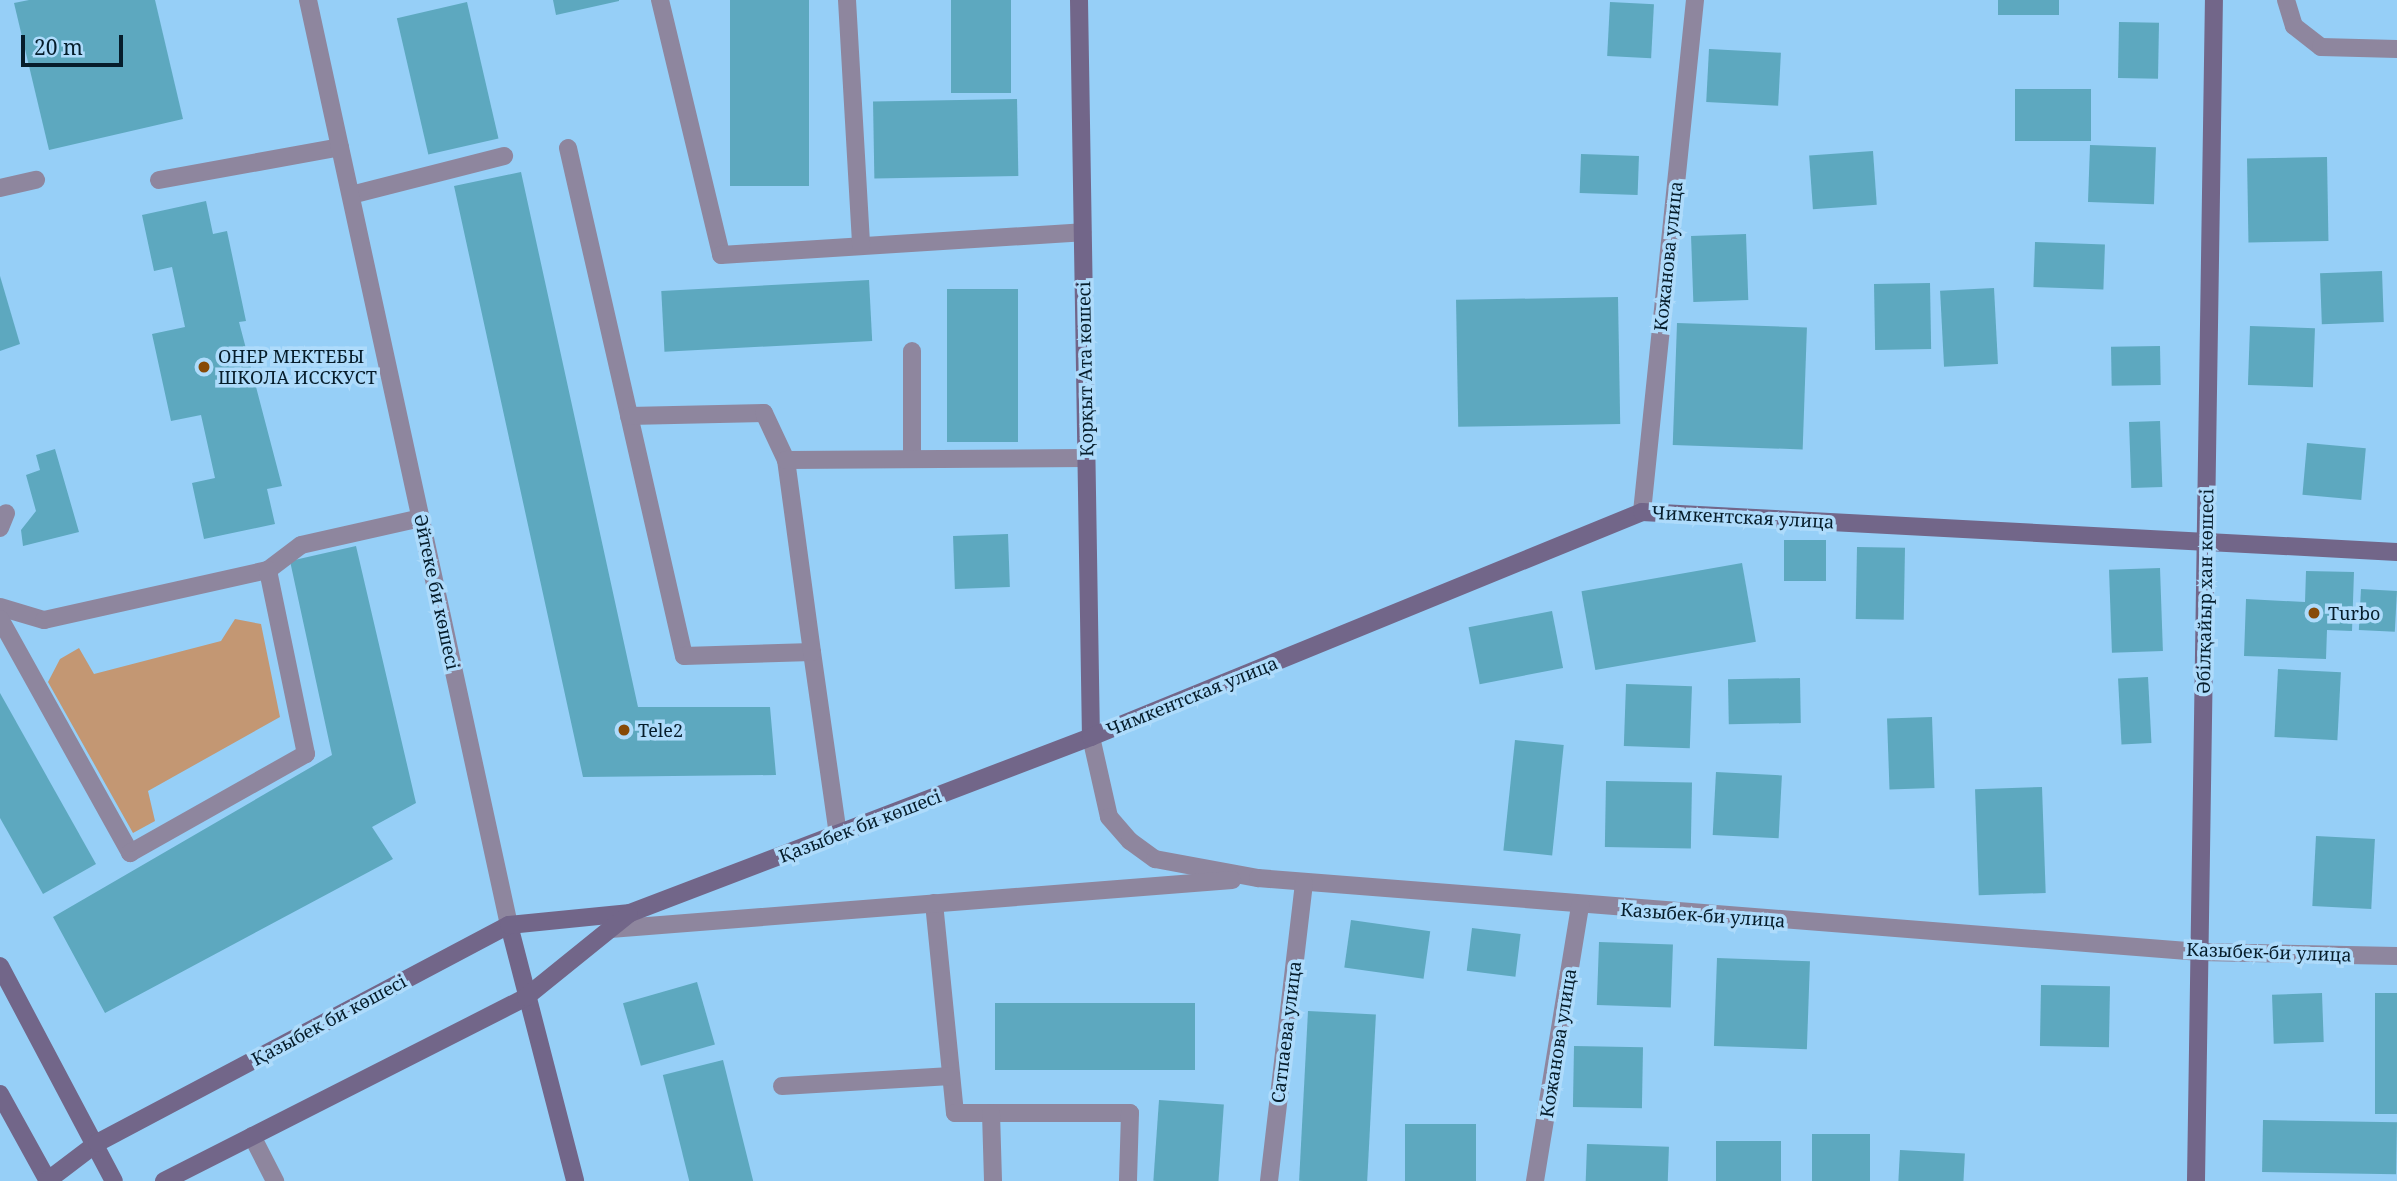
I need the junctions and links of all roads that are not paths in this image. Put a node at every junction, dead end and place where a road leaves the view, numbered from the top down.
1 (308, 0) edge
2 (660, 0) edge
3 (847, 0) edge
4 (1079, 0) edge
5 (1695, 0) edge
6 (2214, 0) edge
7 (2287, 0) edge
8 (2397, 49) edge
9 (340, 147) junction
10 (568, 148) dead end
11 (504, 156) dead end
12 (36, 180) dead end
13 (159, 180) dead end
14 (0, 188) edge
15 (351, 195) junction
16 (1083, 232) junction
17 (861, 246) junction
18 (912, 351) dead end
19 (629, 416) junction
20 (1086, 458) junction
21 (912, 459) junction
22 (786, 460) junction
23 (1642, 512) junction
24 (421, 518) junction
25 (2206, 539) junction
26 (2397, 551) edge
27 (268, 570) junction
28 (0, 607) edge
29 (0, 619) edge
30 (811, 652) junction
31 (1091, 737) junction
32 (838, 834) junction
33 (1258, 878) junction
34 (1304, 883) junction
35 (934, 903) junction
36 (1580, 905) junction
37 (629, 914) junction
38 (509, 925) junction
39 (610, 929) junction
40 (2200, 952) junction
41 (2397, 956) edge
42 (0, 966) edge
43 (526, 997) junction
44 (951, 1076) junction
45 (782, 1086) dead end
46 (0, 1094) edge
47 (991, 1114) junction
48 (251, 1136) junction
49 (97, 1143) junction
50 (47, 1181) edge
51 (114, 1181) edge
52 (164, 1181) edge
53 (275, 1181) edge
54 (575, 1181) edge
55 (992, 1181) edge
56 (1128, 1181) edge
57 (1269, 1181) edge
58 (1535, 1181) edge
59 (2196, 1181) edge

1 - 9 street, Әйтеке би көшесі
2 - 17 street
3 - 17 street
4 - 16 street, Қорқыт Ата көшесі
5 - 23 street, Кожанова улица
6 - 25 street, Әбілқайыр хан көшесі
7 - 8 street
9 - 13 street
9 - 15 street, Әйтеке би көшесі
10 - 19 street
11 - 15 street
12 - 14 street
15 - 24 street, Әйтеке би көшесі
16 - 17 street
16 - 20 street, Қорқыт Ата көшесі
18 - 21 street
19 - 22 street
19 - 30 street
20 - 21 street
20 - 31 street, Қорқыт Ата көшесі
21 - 22 street
22 - 30 street
23 - 25 street, Чимкентская улица
23 - 31 street, Чимкентская улица
24 - 27 street
24 - 38 street, Әйтеке би көшесі
25 - 26 street, Чимкентская улица
25 - 40 street, Әбілқайыр хан көшесі
27 - 28 street
27 - 29 street
30 - 32 street
31 - 32 street, Қазыбек би көшесі
31 - 33 street, Казыбек-би улица
32 - 37 street, Қазыбек би көшесі
33 - 34 street, Казыбек-би улица
33 - 35 street
34 - 36 street, Казыбек-би улица
34 - 57 street, Сатпаева улица
35 - 39 street
35 - 44 street
36 - 40 street, Казыбек-би улица
36 - 58 street, Кожанова улица
37 - 38 street, Қазыбек би көшесі
37 - 39 street, Қазыбек би көшесі
38 - 43 street, Әйтеке би көшесі
38 - 49 street, Қазыбек би көшесі
39 - 43 street, Қазыбек би көшесі
40 - 41 street, Казыбек-би улица
40 - 59 street, Әбілқайыр хан көшесі
42 - 49 street
43 - 48 street, Қазыбек би көшесі
43 - 54 street, Әйтеке би көшесі
44 - 45 street
44 - 47 street
46 - 50 street
47 - 55 street
47 - 56 street
48 - 52 street, Қазыбек би көшесі
48 - 53 street
49 - 50 street, Қазыбек би көшесі
49 - 51 street

